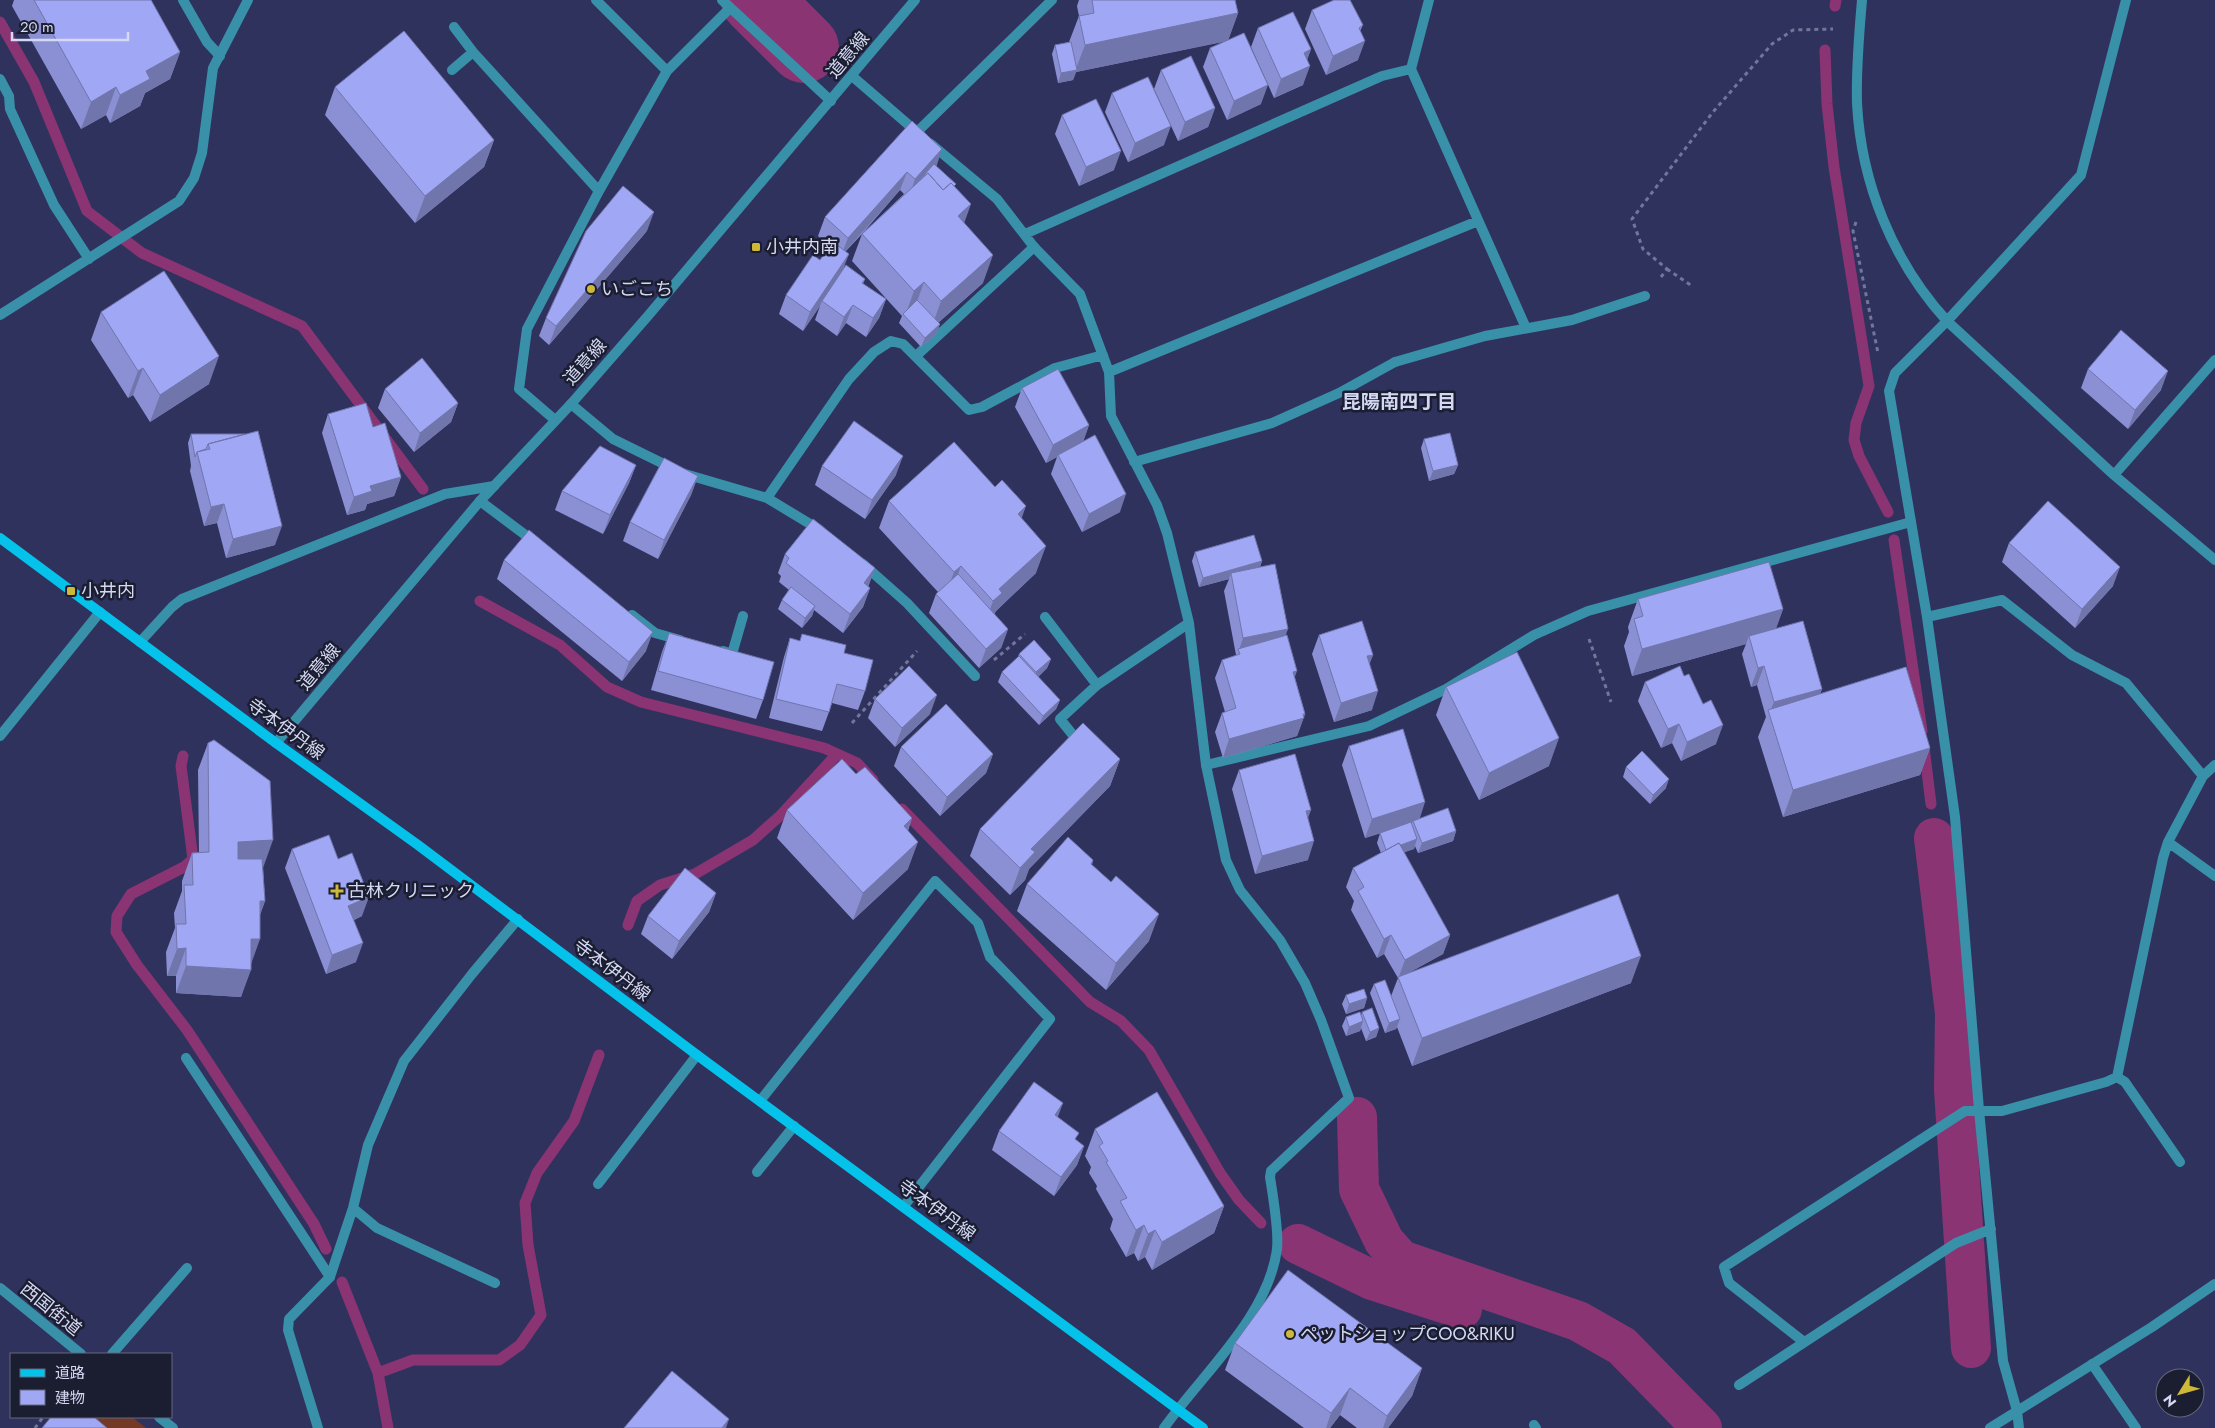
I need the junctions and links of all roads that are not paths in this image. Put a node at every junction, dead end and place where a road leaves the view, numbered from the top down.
1 (183, 0) edge
2 (248, 0) edge
3 (596, 0) edge
4 (722, 0) edge
5 (915, 0) edge
6 (1052, 0) edge
7 (1429, 0) edge
8 (1862, 0) edge
9 (2126, 0) edge
10 (730, 8) junction
11 (454, 27) dead end
12 (473, 52) junction
13 (220, 56) junction
14 (1411, 69) junction
15 (452, 70) dead end
16 (667, 71) junction
17 (852, 76) junction
18 (0, 79) edge
19 (831, 101) junction
20 (917, 132) junction
21 (599, 191) junction
22 (1478, 221) junction
23 (1025, 234) junction
24 (1034, 247) junction
25 (89, 259) junction
26 (1645, 296) road end
27 (0, 315) edge
28 (1946, 321) junction
29 (1526, 328) junction
30 (1103, 355) junction
31 (916, 356) junction
32 (2215, 360) edge
33 (1109, 372) junction
34 (571, 404) junction
35 (555, 420) junction
36 (1134, 462) junction
37 (2114, 475) junction
38 (494, 486) junction
39 (767, 498) junction
40 (480, 501) junction
41 (1911, 522) junction
42 (829, 537) edge
43 (0, 538) edge
44 (544, 549) edge
45 (857, 558) edge
46 (2215, 560) edge
47 (624, 609) edge
48 (100, 612) junction
49 (743, 616) dead end
50 (1045, 617) road end
51 (1927, 617) junction
52 (1189, 622) junction
53 (140, 642) junction
54 (694, 643) edge
55 (713, 649) edge
56 (976, 676) road end
57 (1097, 685) junction
58 (0, 736) edge
59 (276, 743) junction
60 (1091, 757) edge
61 (1206, 765) junction
62 (2215, 765) edge
63 (2203, 776) junction
64 (2168, 842) junction
65 (2215, 876) edge
66 (518, 920) junction
67 (697, 1055) junction
68 (186, 1058) dead end
69 (2117, 1077) junction
70 (760, 1102) junction
71 (1979, 1110) junction
72 (794, 1126) junction
73 (2180, 1162) dead end
74 (757, 1172) dead end
75 (598, 1184) dead end
76 (904, 1206) junction
77 (353, 1208) junction
78 (1990, 1229) junction
79 (187, 1268) dead end
80 (330, 1277) junction
81 (494, 1283) dead end
82 (2215, 1284) edge
83 (0, 1288) edge
84 (1804, 1342) junction
85 (80, 1353) edge
86 (113, 1353) edge
87 (2092, 1364) junction
88 (1739, 1385) dead end
89 (1178, 1409) junction
90 (2017, 1411) junction
91 (160, 1418) edge
92 (173, 1428) edge
93 (318, 1428) edge
94 (1164, 1428) edge
95 (1203, 1428) edge
96 (1990, 1428) edge
97 (2019, 1428) edge
98 (2136, 1428) edge

1 - 13 street
2 - 13 street
3 - 16 street
4 - 10 street
5 - 17 street, 道意線
6 - 20 street
7 - 14 street
8 - 28 street
9 - 28 street
10 - 16 street
10 - 19 street
11 - 12 street
12 - 15 street
12 - 21 street
13 - 25 street
14 - 22 street
14 - 23 street
16 - 21 street
17 - 19 street, 道意線
17 - 20 street
18 - 25 street
19 - 34 street, 道意線
20 - 23 street
21 - 35 street
22 - 29 street
22 - 33 street
23 - 24 street
24 - 30 street
24 - 31 street
25 - 27 street
26 - 29 street
28 - 37 street
28 - 41 street
29 - 36 street
30 - 31 street
30 - 33 street
31 - 39 street
32 - 37 street
33 - 36 street
34 - 35 street, 道意線
34 - 39 street
35 - 38 street, 道意線
36 - 52 street
37 - 46 street
38 - 40 street, 道意線
38 - 53 street
39 - 42 street
40 - 44 street
40 - 59 street, 道意線
41 - 51 street
41 - 61 street
43 - 48 main road, 寺本伊丹線
45 - 56 street
47 - 54 street
48 - 53 main road, 寺本伊丹線
48 - 58 street
49 - 55 street
50 - 57 street
51 - 63 street
51 - 71 street
52 - 57 street
52 - 61 street
53 - 59 main road, 寺本伊丹線
57 - 60 street
59 - 66 main road, 寺本伊丹線
61 - 89 street
62 - 63 street
63 - 64 street
64 - 65 street
64 - 69 street
66 - 67 main road, 寺本伊丹線
66 - 77 street
67 - 70 main road, 寺本伊丹線
67 - 75 street
68 - 80 street
69 - 71 street
69 - 73 street
70 - 72 main road, 寺本伊丹線
70 - 76 street
71 - 78 street
71 - 84 street
72 - 74 street
72 - 76 main road, 寺本伊丹線
76 - 89 main road, 寺本伊丹線
77 - 80 street
77 - 81 street
78 - 84 street
78 - 90 street
79 - 86 street
80 - 93 street
82 - 87 street
83 - 85 street, 西国街道
84 - 88 street
87 - 90 street
87 - 98 street
89 - 94 street
89 - 95 main road, 寺本伊丹線
90 - 96 street
90 - 97 street
91 - 92 street

